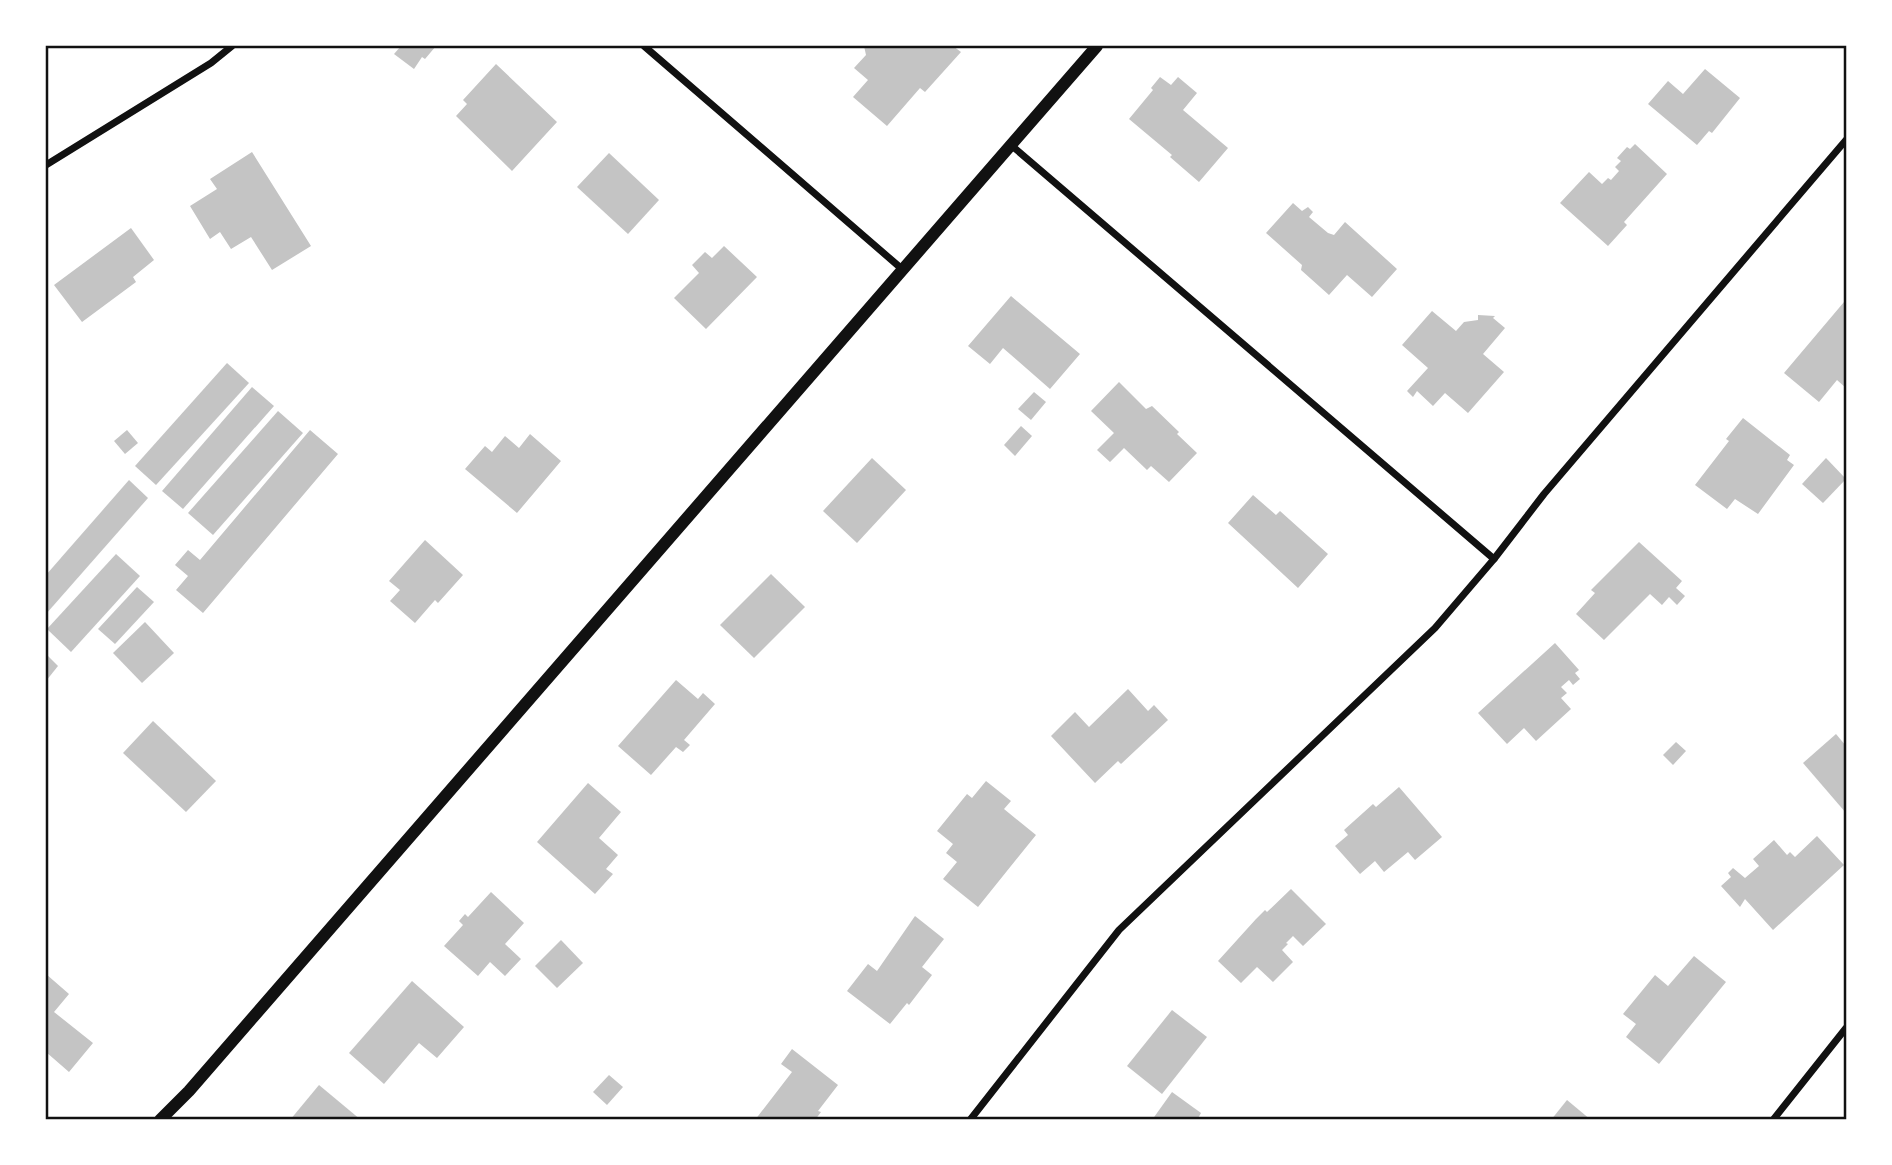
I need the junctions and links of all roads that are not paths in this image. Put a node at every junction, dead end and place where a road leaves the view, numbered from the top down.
1 (232, 46) edge
2 (644, 46) edge
3 (1097, 46) edge
4 (1846, 140) edge
5 (1011, 145) junction
6 (46, 165) edge
7 (902, 269) junction
8 (1494, 559) junction
9 (1846, 1028) edge
10 (160, 1119) edge
11 (971, 1119) edge
12 (1773, 1119) edge

1 - 6 street
2 - 7 street
3 - 5 street
4 - 8 street
5 - 7 street
5 - 8 street
7 - 10 street
8 - 11 street
9 - 12 street

